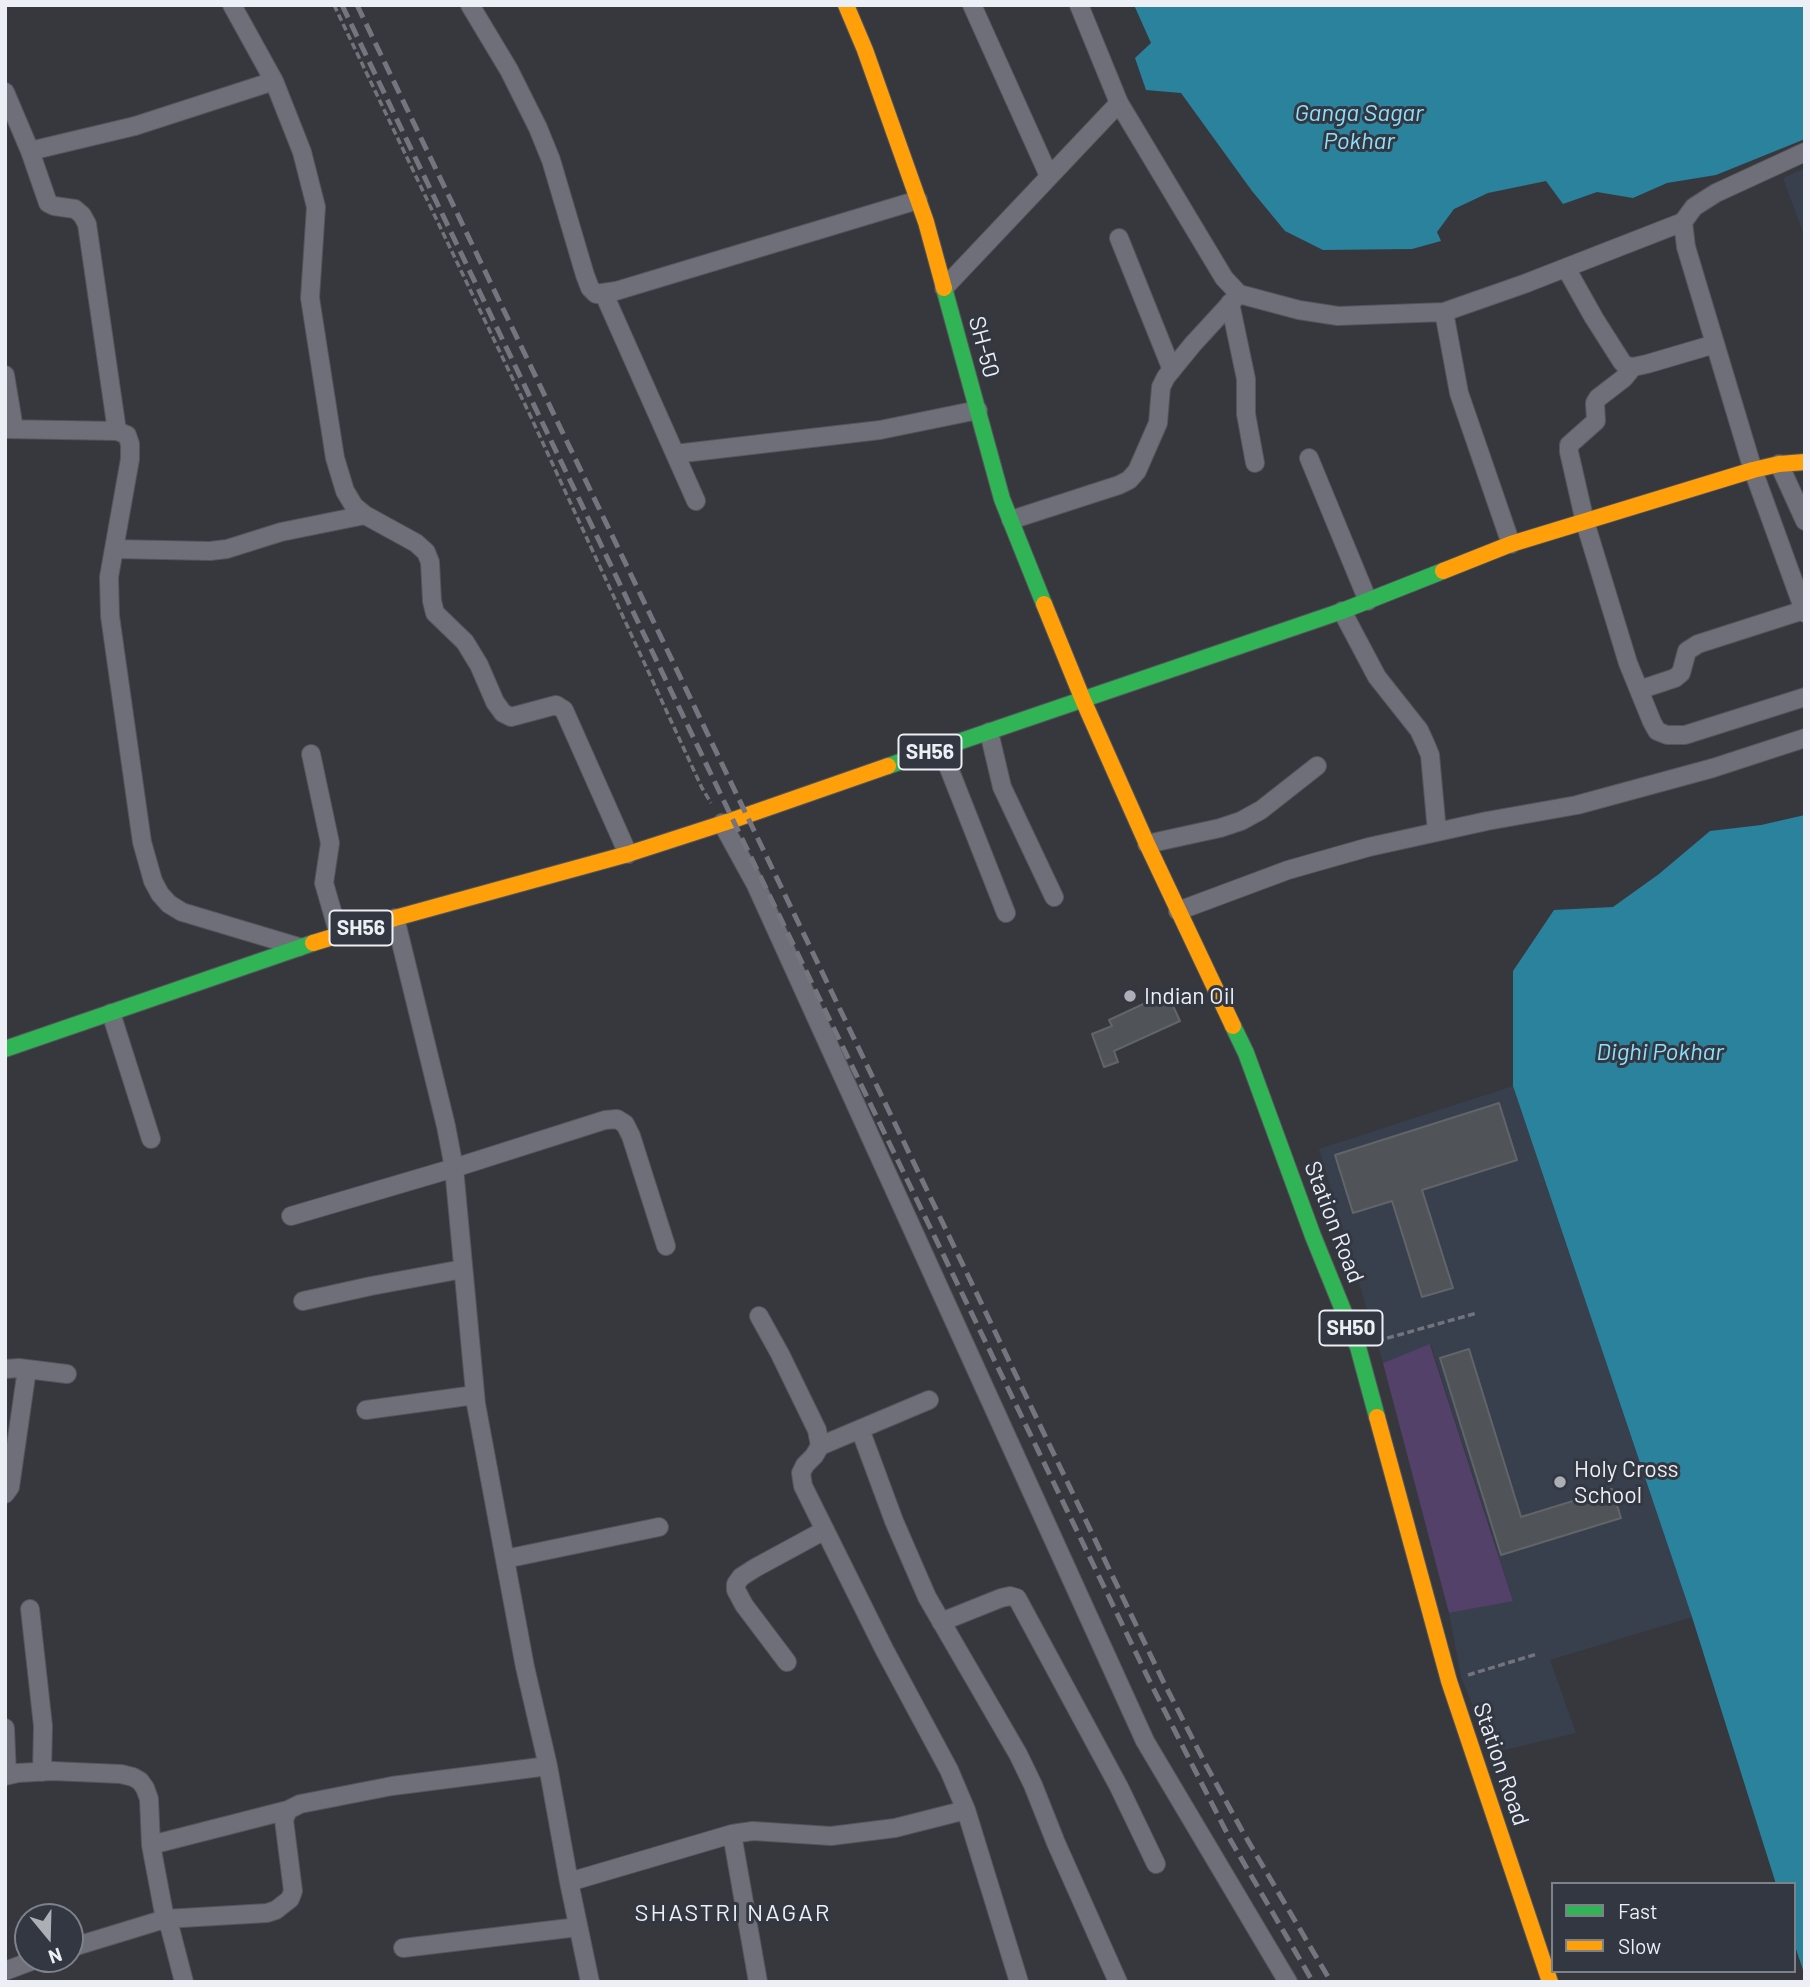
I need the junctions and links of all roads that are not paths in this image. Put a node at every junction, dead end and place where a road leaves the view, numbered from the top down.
1 (232, 5) edge
2 (470, 5) edge
3 (846, 5) edge
4 (972, 5) edge
5 (1079, 5) edge
6 (274, 82) junction
7 (5, 92) edge
8 (1119, 103) junction
9 (9, 112) edge
10 (30, 151) junction
11 (1805, 152) edge
12 (1049, 176) junction
13 (918, 200) junction
14 (1684, 222) junction
15 (1119, 238) dead end
16 (1566, 268) junction
17 (944, 288) junction
18 (604, 294) junction
19 (1234, 298) junction
20 (1444, 312) junction
21 (1715, 344) junction
22 (1633, 367) junction
23 (1172, 370) junction
24 (5, 374) edge
25 (978, 410) junction
26 (10, 429) edge
27 (117, 431) junction
28 (675, 454) junction
29 (1310, 458) dead end
30 (1805, 462) edge
31 (1255, 463) dead end
32 (1779, 464) junction
33 (1753, 470) junction
34 (696, 501) dead end
35 (365, 515) junction
36 (1011, 520) junction
37 (1805, 521) edge
38 (1585, 522) junction
39 (1511, 544) junction
40 (114, 549) junction
41 (1367, 601) junction
42 (1342, 611) junction
43 (1804, 611) edge
44 (1639, 690) junction
45 (1805, 698) edge
46 (1083, 700) junction
47 (989, 732) junction
48 (1805, 738) edge
49 (941, 748) junction
50 (311, 754) dead end
51 (1317, 766) dead end
52 (722, 823) junction
53 (1437, 832) junction
54 (1147, 844) junction
55 (628, 854) junction
56 (1054, 897) dead end
57 (1178, 911) junction
58 (1006, 913) dead end
59 (395, 918) junction
60 (339, 935) junction
61 (299, 947) junction
62 (111, 1013) junction
63 (5, 1049) edge
64 (151, 1139) dead end
65 (454, 1168) junction
66 (291, 1216) dead end
67 (666, 1245) dead end
68 (463, 1269) junction
69 (303, 1301) dead end
70 (759, 1316) dead end
71 (5, 1368) edge
72 (27, 1369) junction
73 (68, 1374) dead end
74 (475, 1395) junction
75 (929, 1400) dead end
76 (366, 1409) dead end
77 (860, 1429) junction
78 (820, 1446) junction
79 (5, 1494) edge
80 (659, 1527) dead end
81 (825, 1530) junction
82 (505, 1559) junction
83 (30, 1609) dead end
84 (941, 1622) junction
85 (787, 1662) dead end
86 (5, 1728) edge
87 (548, 1766) junction
88 (42, 1772) junction
89 (6, 1776) edge
90 (288, 1810) junction
91 (967, 1810) junction
92 (732, 1834) junction
93 (151, 1844) junction
94 (1157, 1864) dead end
95 (569, 1882) junction
96 (164, 1919) junction
97 (578, 1927) junction
98 (84, 1944) edge
99 (403, 1948) dead end
100 (184, 1982) edge
101 (590, 1982) edge
102 (758, 1982) edge
103 (1019, 1982) edge
104 (1118, 1982) edge
105 (1288, 1982) edge
106 (1550, 1982) edge

1 - 6 street
2 - 18 street
3 - 13 main road, SH-50
4 - 12 street
5 - 8 street
6 - 10 street
6 - 35 street
7 - 9 street
8 - 12 street
8 - 19 street
9 - 10 street
10 - 27 street
11 - 14 street
12 - 17 street
13 - 17 main road, SH-50
13 - 18 street
14 - 16 street
14 - 21 street
15 - 23 street
16 - 20 street
16 - 22 street
17 - 25 main road, SH-50
18 - 28 street
19 - 20 street
19 - 23 street
19 - 31 street
20 - 39 street
21 - 22 street
21 - 33 street
22 - 38 street
23 - 36 street
24 - 26 street
25 - 28 street
25 - 36 main road, SH-50
26 - 27 street
27 - 40 street
28 - 34 street
29 - 41 street
30 - 32 main road
32 - 33 main road
32 - 37 street
33 - 38 main road
33 - 43 street
35 - 40 street
35 - 55 street
36 - 46 main road, SH-50
38 - 39 main road
38 - 44 street
39 - 41 main road
40 - 61 street
41 - 42 main road
42 - 46 main road
42 - 53 street
43 - 44 street
44 - 45 street
46 - 47 main road, SH56
46 - 54 main road, Station Road / SH50
47 - 49 main road, SH56
47 - 56 street
48 - 53 street
49 - 52 main road, SH56
49 - 58 street
50 - 60 street
51 - 54 street
52 - 55 main road, SH56
52 - 105 street
53 - 57 street
54 - 57 main road, Station Road / SH50
55 - 59 main road, SH56
57 - 106 main road, Station Road / SH50
59 - 60 main road, SH56
59 - 65 street
60 - 61 main road, SH56
61 - 62 main road, SH56
62 - 63 main road, SH56
62 - 64 street
65 - 66 street
65 - 67 street
65 - 68 street
68 - 69 street
68 - 74 street
70 - 78 street
71 - 72 street
72 - 73 street
72 - 79 street
74 - 76 street
74 - 82 street
75 - 77 street
77 - 78 street
77 - 84 street
78 - 81 street
80 - 82 street
81 - 85 street
81 - 91 street
82 - 87 street
83 - 88 street
84 - 94 street
84 - 104 street
86 - 89 street
87 - 90 street
87 - 95 street
88 - 89 street
88 - 93 street
90 - 93 street
90 - 96 street
91 - 92 street
91 - 103 street
92 - 95 street
92 - 102 street
93 - 96 street
95 - 97 street
96 - 98 street
96 - 100 street
97 - 99 street
97 - 101 street

